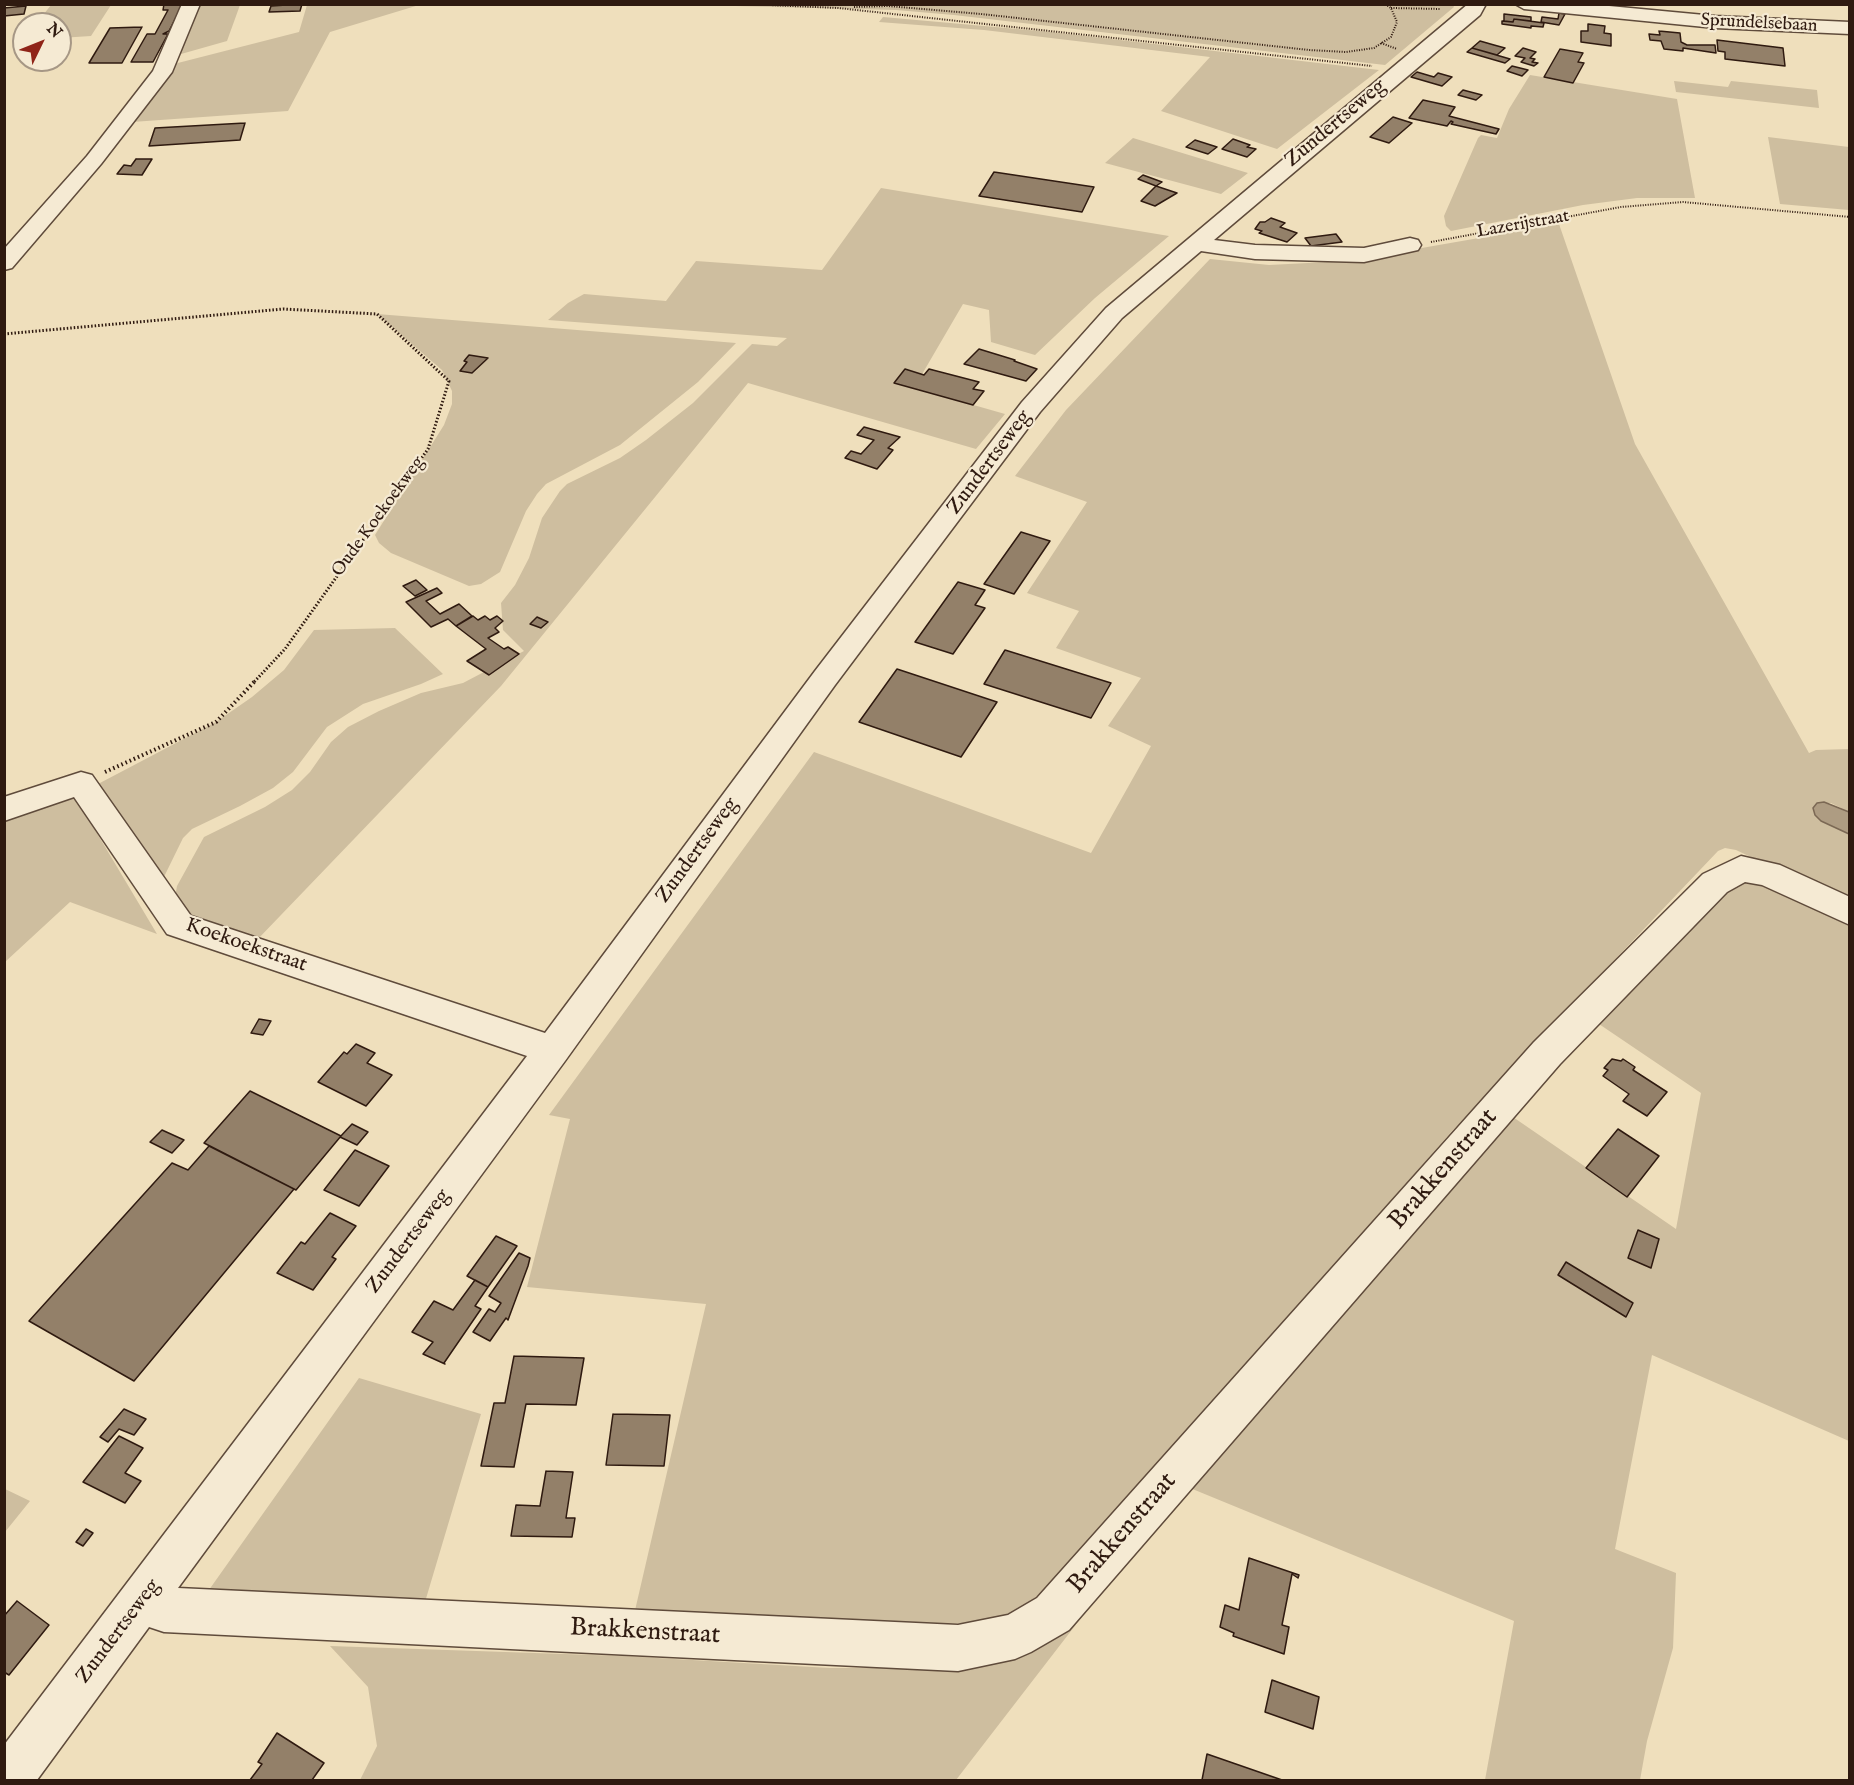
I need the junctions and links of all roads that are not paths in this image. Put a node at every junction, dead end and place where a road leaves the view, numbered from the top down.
1 (192, 4) edge
2 (1477, 4) edge
3 (1524, 4) edge
4 (1850, 28) edge
5 (1197, 243) junction
6 (1410, 245) road end
7 (4, 263) edge
8 (4, 809) edge
9 (1850, 912) edge
10 (552, 1050) junction
11 (141, 1602) junction
12 (8, 1780) edge

1 - 7 street
2 - 5 street, Zundertseweg
3 - 4 street, Sprundelsebaan
5 - 6 street
5 - 10 street, Zundertseweg
8 - 10 street, Koekoekstraat
9 - 11 street, Brakkenstraat
10 - 11 street, Zundertseweg
11 - 12 street, Zundertseweg

